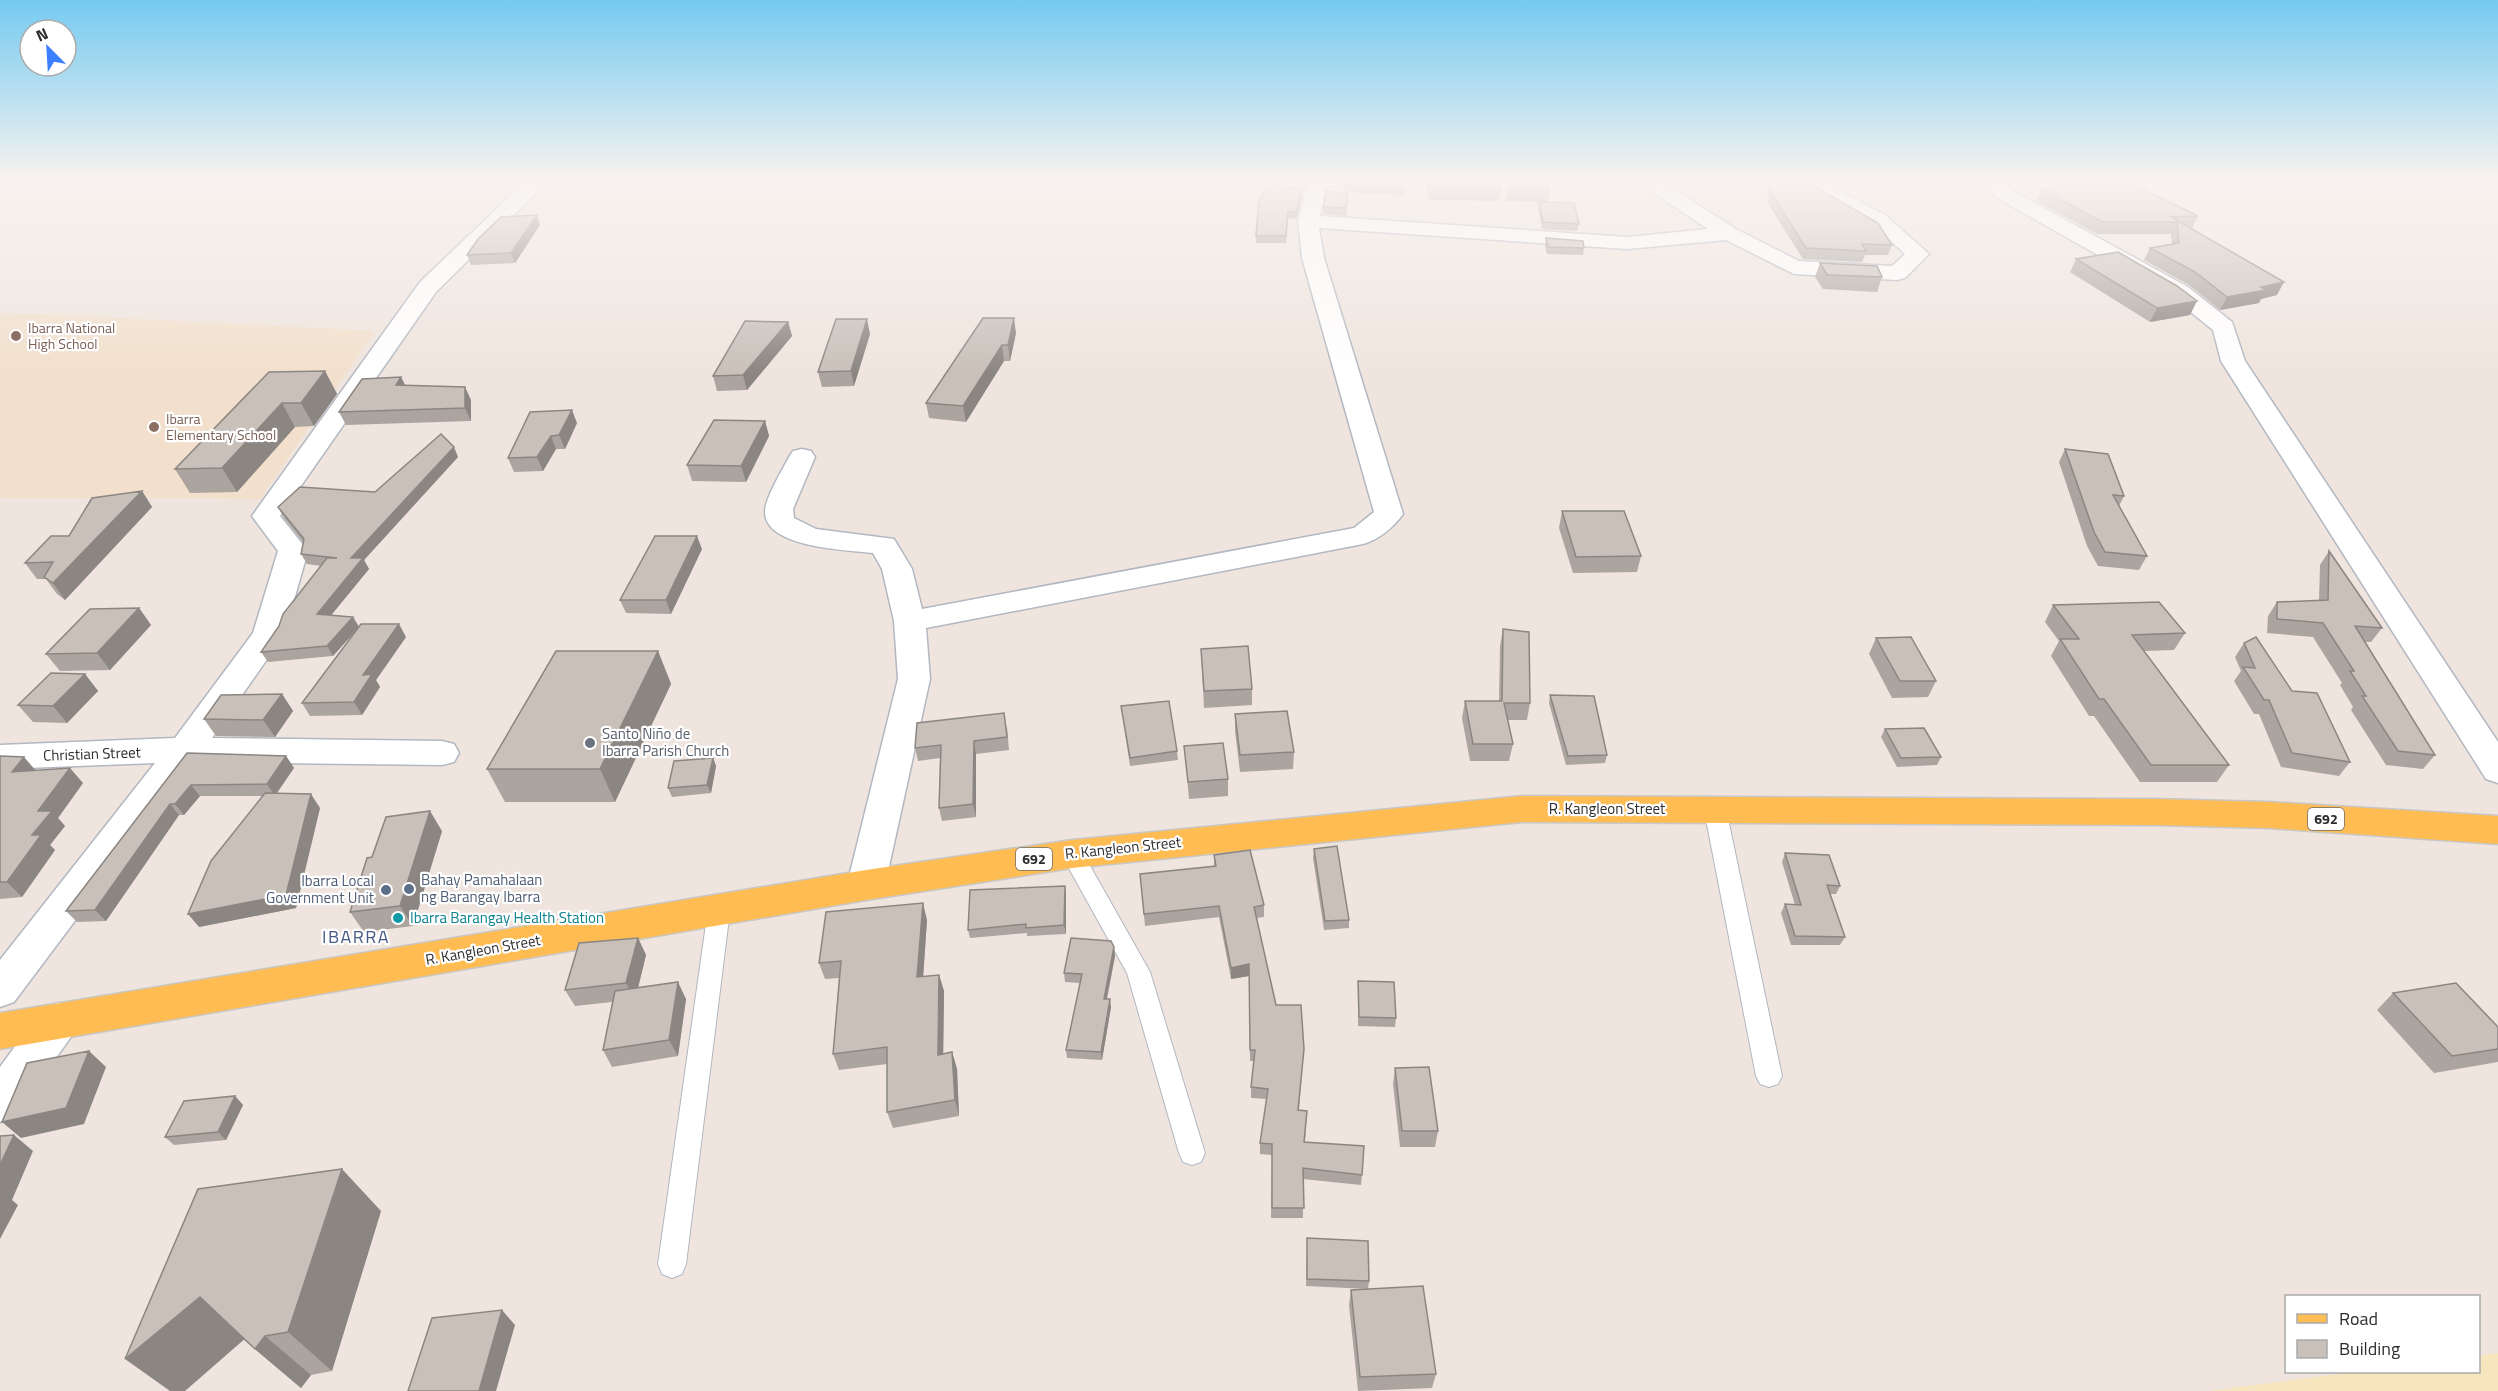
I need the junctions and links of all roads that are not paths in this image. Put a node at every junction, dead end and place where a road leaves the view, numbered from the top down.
1 (473, 244) edge
2 (1311, 244) edge
3 (1750, 244) edge
4 (1906, 244) edge
5 (2095, 244) edge
6 (802, 457) dead end
7 (910, 621) junction
8 (185, 750) junction
9 (442, 753) dead end
10 (0, 757) edge
11 (2498, 770) edge
12 (1715, 809) junction
13 (2498, 830) edge
14 (1072, 854) junction
15 (866, 885) junction
16 (719, 910) junction
17 (0, 990) edge
18 (58, 1021) junction
19 (0, 1031) edge
20 (1768, 1076) dead end
21 (0, 1102) edge
22 (1192, 1153) dead end
23 (672, 1264) dead end

1 - 8 street
2 - 7 street
3 - 4 street
5 - 11 street
6 - 7 street
7 - 15 street
8 - 9 street, Christian Street
8 - 10 street, Christian Street
8 - 17 street
12 - 13 main road, R. Kangleon Street / 692
12 - 14 main road, R. Kangleon Street / 692
12 - 20 lane
14 - 15 main road, R. Kangleon Street / 692
14 - 22 lane
15 - 16 main road, R. Kangleon Street / 692
16 - 18 main road, R. Kangleon Street / 692
16 - 23 lane
18 - 19 main road, R. Kangleon Street / 692
18 - 21 street

